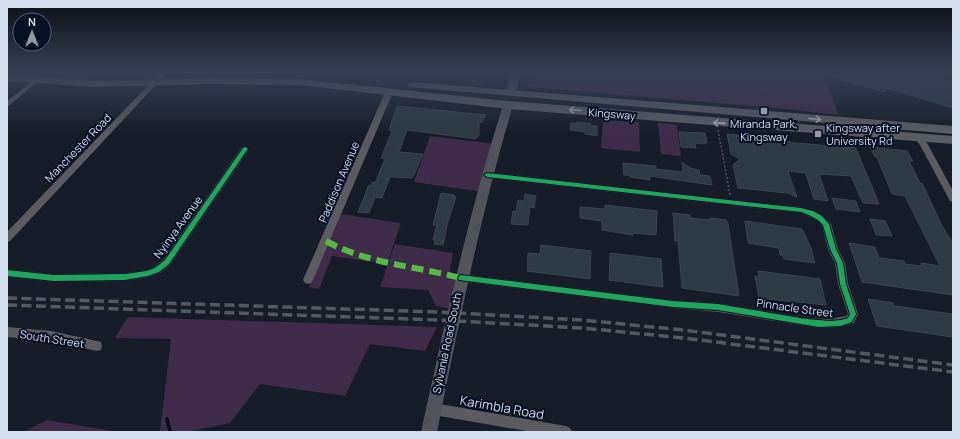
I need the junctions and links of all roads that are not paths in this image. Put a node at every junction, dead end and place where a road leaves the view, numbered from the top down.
1 (20, 93) edge
2 (144, 93) edge
3 (388, 93) edge
4 (414, 93) edge
5 (462, 93) edge
6 (510, 93) edge
7 (509, 99) junction
8 (7, 105) edge
9 (953, 130) edge
10 (915, 133) junction
11 (953, 140) edge
12 (245, 150) dead end
13 (488, 175) junction
14 (953, 199) edge
15 (7, 238) edge
16 (7, 273) edge
17 (461, 278) junction
18 (308, 280) dead end
19 (7, 332) edge
20 (97, 346) dead end
21 (434, 409) junction
22 (429, 432) edge
23 (566, 432) edge

1 - 8 street
2 - 15 street, Manchester Road
3 - 18 street, Paddison Avenue
4 - 7 main road, Kingsway
5 - 7 main road, Kingsway
6 - 7 street, Sylvania Road South
7 - 10 main road, Kingsway
7 - 13 street, Sylvania Road South
9 - 10 main road, Kingsway
10 - 11 main road, Kingsway
10 - 14 street
12 - 16 street, Nyinya Avenue
13 - 17 street, Sylvania Road South
13 - 17 street, Pinnacle Street
17 - 21 street, Sylvania Road South
19 - 20 street, South Street
21 - 22 street, Sylvania Road South
21 - 23 street, Karimbla Road

